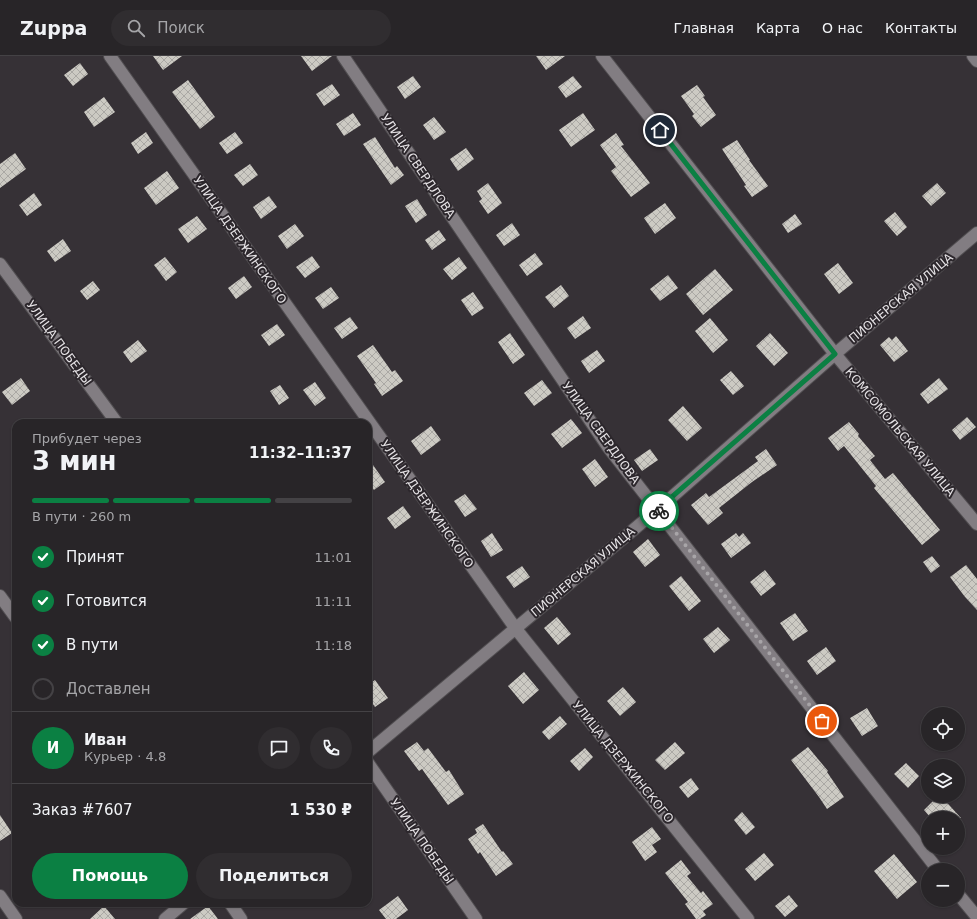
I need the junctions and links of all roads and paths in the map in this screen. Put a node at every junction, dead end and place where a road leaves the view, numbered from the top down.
1 (110, 56) edge
2 (343, 56) edge
3 (602, 56) edge
4 (973, 56) edge
5 (977, 61) edge
6 (977, 233) edge
7 (0, 264) edge
8 (835, 354) junction
9 (115, 419) edge
10 (367, 419) edge
11 (372, 426) edge
12 (657, 510) junction
13 (977, 524) edge
14 (0, 596) edge
15 (12, 612) edge
16 (516, 629) junction
17 (372, 749) edge
18 (372, 769) edge
19 (933, 863) edge
20 (0, 896) edge
21 (965, 902) edge
22 (179, 907) edge
23 (233, 907) edge
24 (977, 917) edge
25 (16, 919) edge
26 (165, 919) edge
27 (241, 919) edge
28 (476, 919) edge
29 (748, 919) edge

1 - 10 street, УЛИЦА ДЗЕРЖИНСКОГО
2 - 12 street, УЛИЦА СВЕРДЛОВА
3 - 8 street, КОМСОМОЛЬСКАЯ УЛИЦА
4 - 5 street
6 - 8 street, ПИОНЕРСКАЯ УЛИЦА
7 - 9 street, УЛИЦА ПОБЕДЫ
8 - 12 street, ПИОНЕРСКАЯ УЛИЦА
8 - 13 street, КОМСОМОЛЬСКАЯ УЛИЦА
11 - 16 street, УЛИЦА ДЗЕРЖИНСКОГО
12 - 16 street, ПИОНЕРСКАЯ УЛИЦА
12 - 19 street, УЛИЦА СВЕРДЛОВА
14 - 15 street
16 - 17 street, ПИОНЕРСКАЯ УЛИЦА
16 - 29 street, УЛИЦА ДЗЕРЖИНСКОГО
18 - 28 street, УЛИЦА ПОБЕДЫ
20 - 25 street
21 - 24 street
22 - 26 street
23 - 27 street

